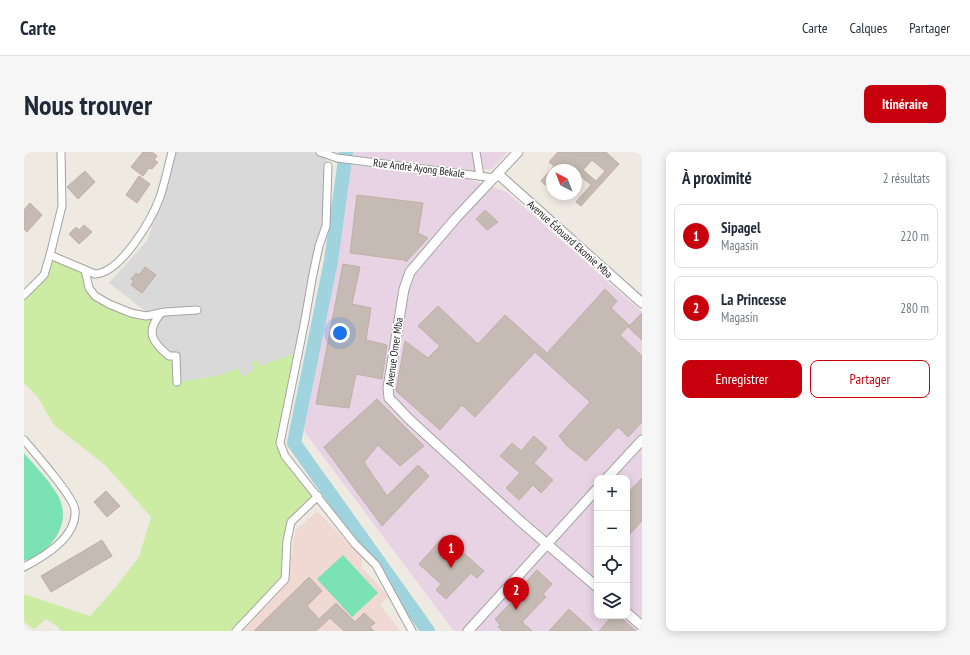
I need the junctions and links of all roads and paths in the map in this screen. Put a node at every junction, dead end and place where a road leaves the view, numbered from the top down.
1 (61, 152) edge
2 (172, 152) edge
3 (320, 152) edge
4 (476, 152) edge
5 (518, 152) edge
6 (328, 166) dead end
7 (480, 176) junction
8 (497, 176) junction
9 (50, 255) junction
10 (85, 270) junction
11 (24, 295) edge
12 (642, 303) edge
13 (197, 310) dead end
14 (161, 313) junction
15 (177, 382) dead end
16 (24, 440) edge
17 (642, 440) edge
18 (610, 475) edge
19 (594, 492) edge
20 (318, 496) junction
21 (547, 544) junction
22 (24, 567) edge
23 (594, 584) edge
24 (630, 616) edge
25 (642, 626) edge
26 (236, 631) edge
27 (412, 631) edge
28 (468, 631) edge

1 - 9 street
2 - 10 street
3 - 7 street, Rue André Ayong Bekale
4 - 7 street
5 - 8 street
6 - 20 street
7 - 8 street, Rue André Ayong Bekale
8 - 12 street, Avenue Édouard Ekomie Mba
8 - 21 street, Avenue Omer Mba
9 - 10 street
9 - 11 street
10 - 14 street
13 - 14 street
14 - 15 street
16 - 22 street
17 - 18 street
19 - 21 street
20 - 26 street
20 - 27 street
21 - 23 street
21 - 28 street
24 - 25 street

